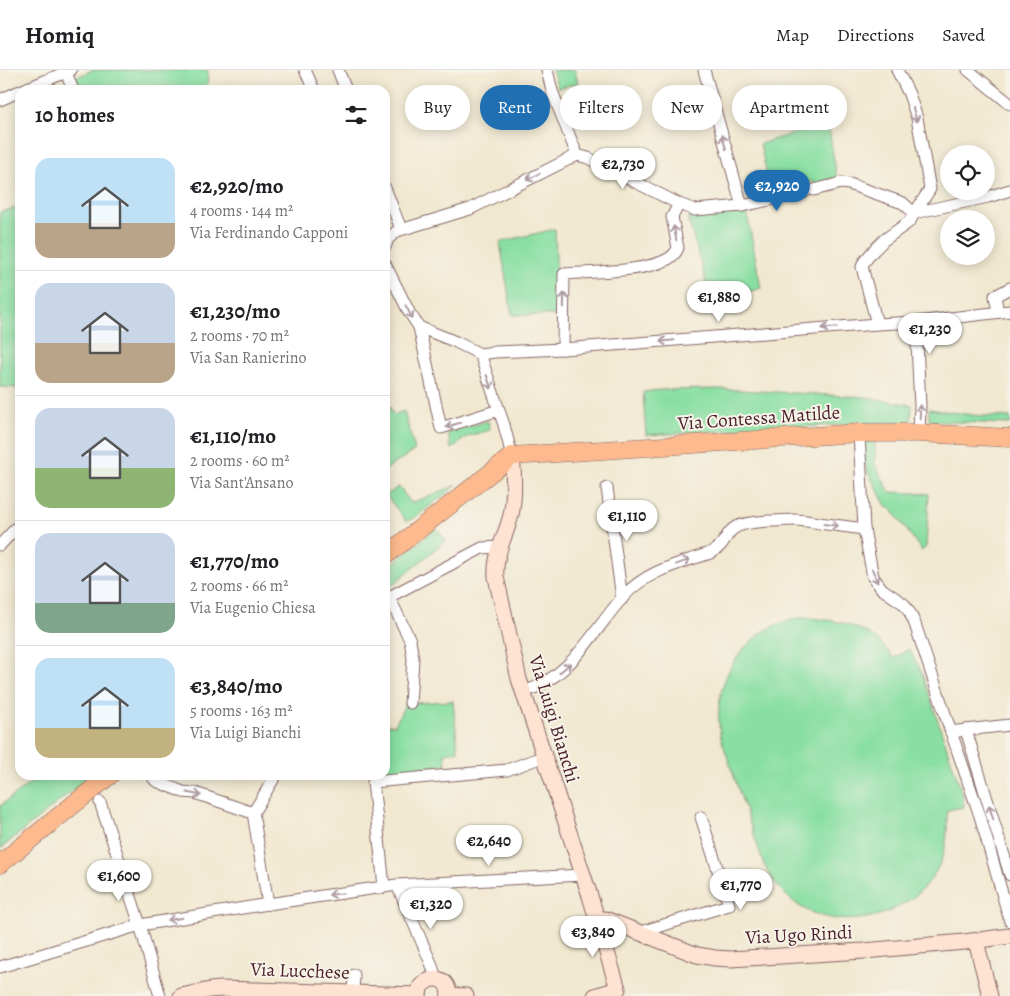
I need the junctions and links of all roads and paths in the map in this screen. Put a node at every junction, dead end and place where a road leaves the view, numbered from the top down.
1 (306, 70) edge
2 (338, 70) edge
3 (546, 70) edge
4 (704, 70) edge
5 (897, 70) edge
6 (968, 70) edge
7 (67, 71) edge
8 (36, 85) edge
9 (71, 85) edge
10 (312, 85) edge
11 (344, 85) edge
12 (15, 94) edge
13 (0, 100) edge
14 (1010, 104) edge
15 (577, 155) junction
16 (1010, 190) edge
17 (390, 201) edge
18 (679, 204) junction
19 (742, 206) junction
20 (914, 213) junction
21 (401, 229) junction
22 (390, 239) edge
23 (390, 274) edge
24 (1010, 288) edge
25 (1003, 312) edge
26 (916, 322) junction
27 (877, 324) junction
28 (419, 327) junction
29 (563, 349) junction
30 (480, 354) junction
31 (499, 410) junction
32 (859, 433) junction
33 (919, 433) junction
34 (1010, 438) edge
35 (512, 456) junction
36 (607, 488) dead end
37 (864, 529) junction
38 (15, 530) edge
39 (0, 546) edge
40 (499, 547) junction
41 (390, 552) edge
42 (390, 597) edge
43 (622, 599) junction
44 (390, 604) edge
45 (523, 692) junction
46 (410, 703) dead end
47 (1010, 725) edge
48 (966, 730) junction
49 (951, 732) junction
50 (545, 756) junction
51 (104, 780) edge
52 (155, 780) edge
53 (273, 780) edge
54 (100, 802) dead end
55 (253, 813) junction
56 (701, 817) dead end
57 (1007, 854) edge
58 (0, 864) edge
59 (582, 874) junction
60 (1010, 875) edge
61 (397, 885) junction
62 (384, 887) junction
63 (268, 904) junction
64 (596, 919) junction
65 (1010, 921) edge
66 (140, 925) junction
67 (641, 932) junction
68 (1010, 936) edge
69 (976, 941) junction
70 (0, 967) edge
71 (354, 975) dead end
72 (433, 979) junction
73 (619, 992) edge
74 (242, 993) edge
75 (353, 993) junction
76 (327, 994) edge
77 (449, 995) edge
78 (160, 996) edge
79 (181, 996) edge
80 (418, 996) edge
81 (466, 996) edge
82 (595, 996) edge
83 (990, 996) edge

1 - 10 street
2 - 11 street
3 - 15 street
19 -> 4 street
5 -> 20 street
6 - 14 street
7 - 8 street
7 - 9 street
12 - 13 street
15 - 18 street
15 -> 21 street
16 - 20 street
17 - 21 street
18 - 19 street
29 -> 18 street
19 - 20 street
20 - 27 street
21 - 22 street
23 -> 28 street
24 - 25 street
25 - 26 street
26 - 27 street
33 -> 26 street
27 -> 29 street
28 - 30 street
31 -> 28 street
29 - 30 street
30 -> 31 street
31 - 35 street
32 - 33 main road, Via Contessa Matilde
32 - 35 main road, Via Contessa Matilde
32 - 37 street
33 - 34 main road, Via Contessa Matilde
35 - 40 street, Via Luigi Bianchi
35 - 41 main road
36 - 43 street
43 -> 37 street
37 -> 49 street
38 - 39 street
40 - 42 street
40 - 45 street, Via Luigi Bianchi
45 -> 43 street
44 - 46 street
45 - 50 street, Via Luigi Bianchi
47 - 48 street
48 - 49 street
57 -> 48 street
49 - 65 street
50 - 59 street, Via Luigi Bianchi
50 - 62 street
51 - 58 main road
52 -> 55 street
53 - 55 street
54 - 66 street
55 - 63 street
56 - 67 street
57 - 60 street
59 - 61 street
59 - 64 street, Via Luigi Bianchi
61 - 62 street
61 - 72 street
62 -> 63 street
63 -> 66 street
64 - 67 street, Via Ugo Rindi
64 - 73 street, Via Luigi Bianchi
66 - 70 street
66 - 78 street
67 - 69 street, Via Ugo Rindi
68 - 69 street, Via Ugo Rindi
69 - 83 street
71 - 75 street
72 - 77 street
72 - 80 street
73 - 82 street
74 - 76 street, Via Lucchese
74 - 79 street, Via Lucchese
75 - 76 street, Via Lucchese
75 - 80 street, Via Lucchese
77 - 81 street

